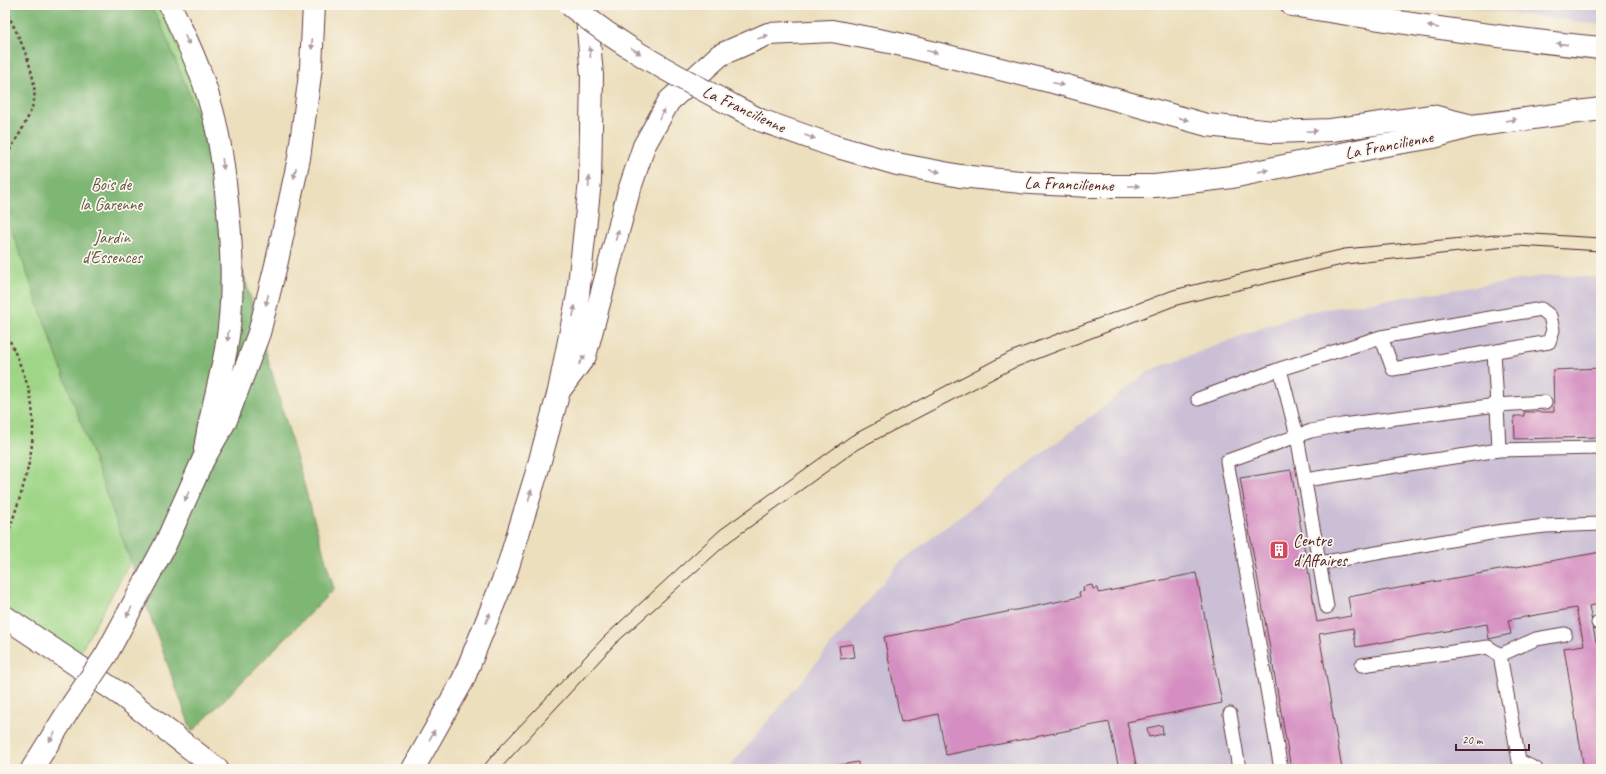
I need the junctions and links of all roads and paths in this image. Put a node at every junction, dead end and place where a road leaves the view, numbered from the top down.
1 (170, 5) edge
2 (314, 5) edge
3 (570, 5) edge
4 (586, 5) edge
5 (1292, 5) edge
6 (5, 10) edge
7 (1601, 48) edge
8 (1601, 109) edge
9 (1472, 126) junction
10 (5, 158) edge
11 (5, 330) edge
12 (1381, 337) junction
13 (1494, 352) junction
14 (1280, 369) junction
15 (559, 391) junction
16 (1198, 399) dead end
17 (1545, 402) dead end
18 (1497, 405) junction
19 (1297, 436) junction
20 (1601, 448) edge
21 (1499, 450) junction
22 (203, 460) junction
23 (1305, 480) junction
24 (1601, 524) edge
25 (5, 543) edge
26 (1320, 564) junction
27 (1327, 607) dead end
28 (5, 616) edge
29 (1565, 634) dead end
30 (1500, 655) junction
31 (1362, 665) dead end
32 (1230, 714) dead end
33 (1515, 765) edge
34 (32, 769) edge
35 (217, 769) edge
36 (413, 769) edge
37 (1239, 769) edge
38 (1281, 769) edge
39 (1536, 769) edge

1 -> 22 main road
2 -> 22 main road
3 -> 9 main road, La Francilienne, bridge
15 -> 4 main road
7 -> 5 main road
6 - 10 path
9 -> 8 main road, La Francilienne
15 -> 9 main road
11 - 25 path
12 - 13 lane
12 - 13 lane
12 - 14 lane
13 - 18 lane
14 - 16 lane
14 - 19 lane
36 -> 15 main road
17 - 18 lane
18 - 19 lane
18 - 21 lane
19 - 23 lane
19 - 38 lane
20 - 21 lane
21 - 23 lane
22 -> 34 main road, bridge
23 - 26 lane
24 - 26 lane
26 - 27 lane
28 - 35 main road
29 - 30 lane
30 - 31 lane
30 - 33 lane
32 - 37 lane
33 - 39 lane

